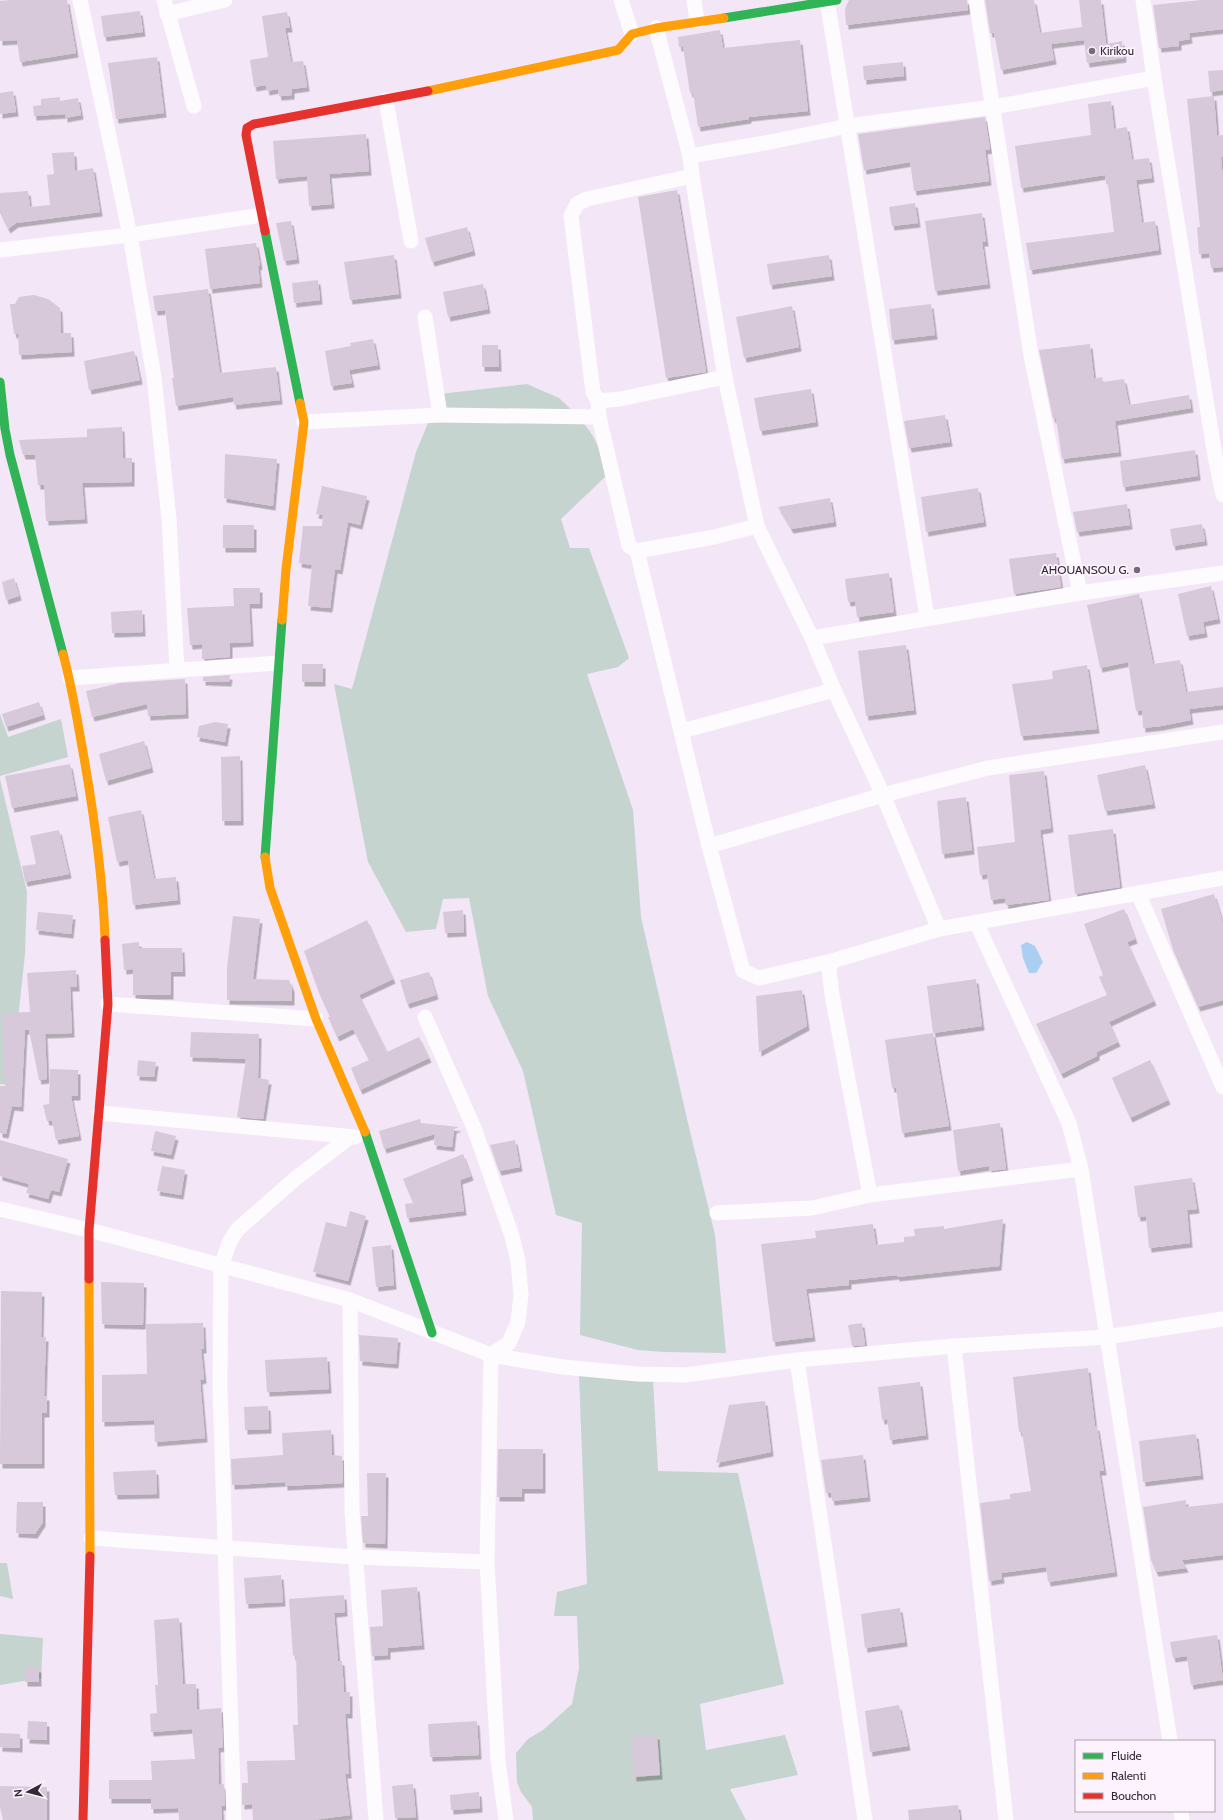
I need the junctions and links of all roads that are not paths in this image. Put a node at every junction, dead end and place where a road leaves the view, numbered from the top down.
1 (80, 0) edge
2 (225, 0) edge
3 (622, 0) edge
4 (694, 0) edge
5 (976, 0) edge
6 (1143, 0) edge
7 (831, 1) edge
8 (166, 7) edge
9 (697, 21) junction
10 (656, 28) junction
11 (632, 34) junction
12 (1154, 78) junction
13 (386, 100) junction
14 (194, 106) dead end
15 (994, 107) junction
16 (848, 126) junction
17 (690, 156) junction
18 (692, 176) junction
19 (262, 215) junction
20 (130, 235) junction
21 (411, 241) dead end
22 (0, 250) edge
23 (425, 317) dead end
24 (726, 377) junction
25 (0, 391) edge
26 (598, 401) junction
27 (440, 415) junction
28 (599, 417) junction
29 (304, 422) junction
30 (1219, 455) edge
31 (1223, 495) edge
32 (757, 526) junction
33 (637, 551) junction
34 (1223, 573) edge
35 (1080, 593) junction
36 (927, 618) junction
37 (812, 638) junction
38 (277, 663) junction
39 (177, 669) junction
40 (70, 678) junction
41 (834, 690) junction
42 (682, 731) junction
43 (1223, 732) edge
44 (883, 795) junction
45 (709, 846) junction
46 (1223, 878) edge
47 (1138, 893) junction
48 (976, 922) junction
49 (939, 929) junction
50 (832, 961) junction
51 (108, 1004) junction
52 (425, 1017) dead end
53 (316, 1019) junction
54 (1223, 1087) edge
55 (100, 1113) junction
56 (350, 1137) junction
57 (368, 1138) junction
58 (1081, 1169) junction
59 (870, 1195) junction
60 (0, 1209) edge
61 (717, 1213) dead end
62 (89, 1230) junction
63 (221, 1266) junction
64 (350, 1300) junction
65 (1223, 1319) edge
66 (432, 1333) junction
67 (1107, 1337) junction
68 (954, 1346) junction
69 (491, 1355) junction
70 (797, 1360) junction
71 (91, 1538) junction
72 (225, 1547) junction
73 (354, 1557) junction
74 (487, 1562) junction
75 (1170, 1740) edge
76 (83, 1820) edge
77 (234, 1820) edge
78 (376, 1820) edge
79 (506, 1820) edge
80 (865, 1820) edge
81 (1006, 1820) edge

1 - 20 street
2 - 8 street
3 - 11 street
4 - 9 street
5 - 15 street
6 - 12 street
7 - 9 street
7 - 16 street
8 - 14 street
9 - 10 street
10 - 11 street
10 - 17 street
11 - 13 street
12 - 15 street
12 - 30 street
13 - 19 street
13 - 21 street
15 - 16 street
15 - 35 street
16 - 17 street
16 - 36 street
17 - 18 street
18 - 24 street
18 - 26 street
19 - 20 street
19 - 29 street
20 - 22 street
20 - 39 street
23 - 27 street
24 - 26 street
24 - 32 street
25 - 40 street
26 - 28 street
27 - 28 street
27 - 29 street
28 - 33 street
29 - 38 street
30 - 31 street
32 - 33 street
32 - 37 street
33 - 42 street
34 - 35 street
35 - 36 street
36 - 37 street
37 - 41 street
38 - 39 street
38 - 53 street
39 - 40 street
40 - 51 street
41 - 42 street
41 - 44 street
42 - 45 street
43 - 44 street
44 - 45 street
44 - 49 street
45 - 50 street
46 - 47 street
47 - 48 street
47 - 54 street
48 - 49 street
48 - 58 street
49 - 50 street
50 - 59 street
51 - 53 street
51 - 55 street
52 - 69 street
53 - 57 street
55 - 56 street
55 - 62 street
56 - 57 street
56 - 63 street
57 - 66 street
58 - 59 street
58 - 67 street
59 - 61 street
60 - 62 street
62 - 63 street
62 - 71 street
63 - 64 street
63 - 72 street
64 - 66 street
64 - 73 street
65 - 67 street
66 - 69 street
67 - 68 street
67 - 75 street
68 - 70 street
68 - 81 street
69 - 70 street
69 - 74 street
70 - 80 street
71 - 72 street
71 - 76 street
72 - 73 street
72 - 77 street
73 - 74 street
73 - 78 street
74 - 79 street

